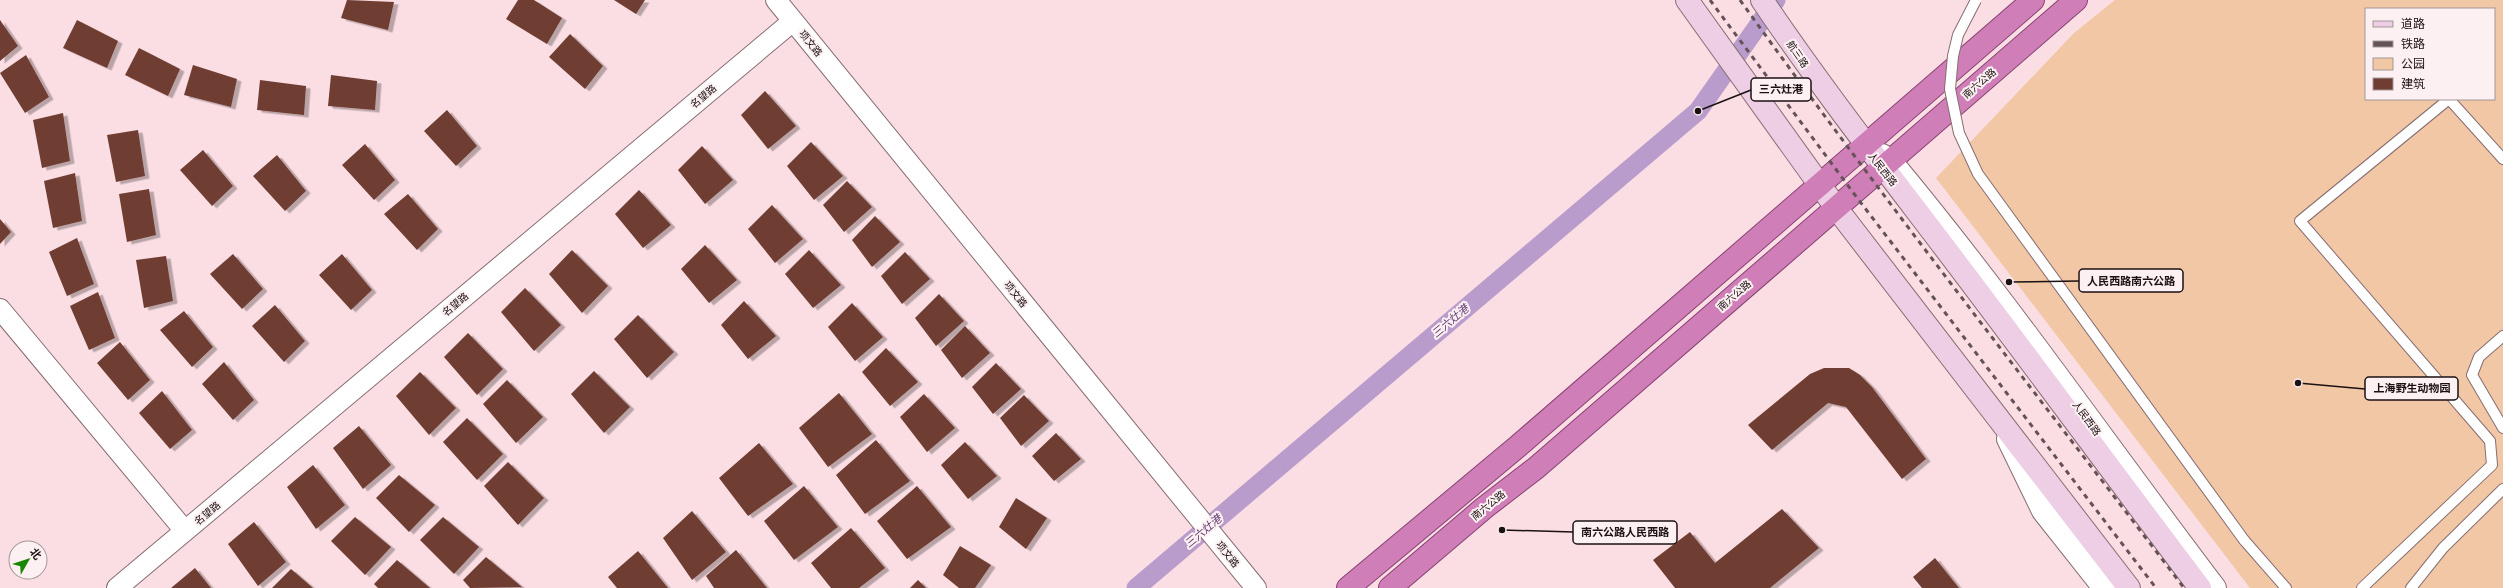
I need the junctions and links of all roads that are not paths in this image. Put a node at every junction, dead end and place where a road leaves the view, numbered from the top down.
1 (776, 0) edge
2 (1686, 0) edge
3 (1762, 0) edge
4 (1976, 0) edge
5 (2033, 0) edge
6 (2076, 0) edge
7 (793, 21) junction
8 (2448, 100) edge
9 (2450, 100) edge
10 (1865, 146) junction
11 (2503, 159) edge
12 (1886, 164) junction
13 (1820, 184) junction
14 (1837, 208) junction
15 (0, 309) edge
16 (2503, 336) edge
17 (1997, 416) junction
18 (2503, 428) edge
19 (2503, 489) edge
20 (185, 531) junction
21 (117, 588) edge
22 (1256, 588) edge
23 (1348, 588) edge
24 (1390, 588) edge
25 (2104, 588) edge
26 (2129, 588) edge
27 (2200, 588) edge
28 (2215, 588) edge
29 (2286, 588) edge
30 (2362, 588) edge
31 (2411, 588) edge

1 - 7 street, 项文路
2 - 13 main road
3 - 10 main road, 航三路
4 - 29 lane, bridge
5 - 10 highway
6 - 12 highway, 南六公路
7 - 20 street, 名望路
7 - 22 street, 项文路
8 - 30 lane
9 - 11 lane
10 - 12 street, 人民西路
10 - 13 highway
12 - 14 highway, 南六公路
12 - 27 main road, 人民西路
12 - 28 street, 人民西路
13 - 14 main road
13 - 23 highway
14 - 17 main road
14 - 24 highway, 南六公路
15 - 20 street
16 - 18 lane
17 - 25 street
17 - 26 main road
19 - 31 lane
20 - 21 street, 名望路

